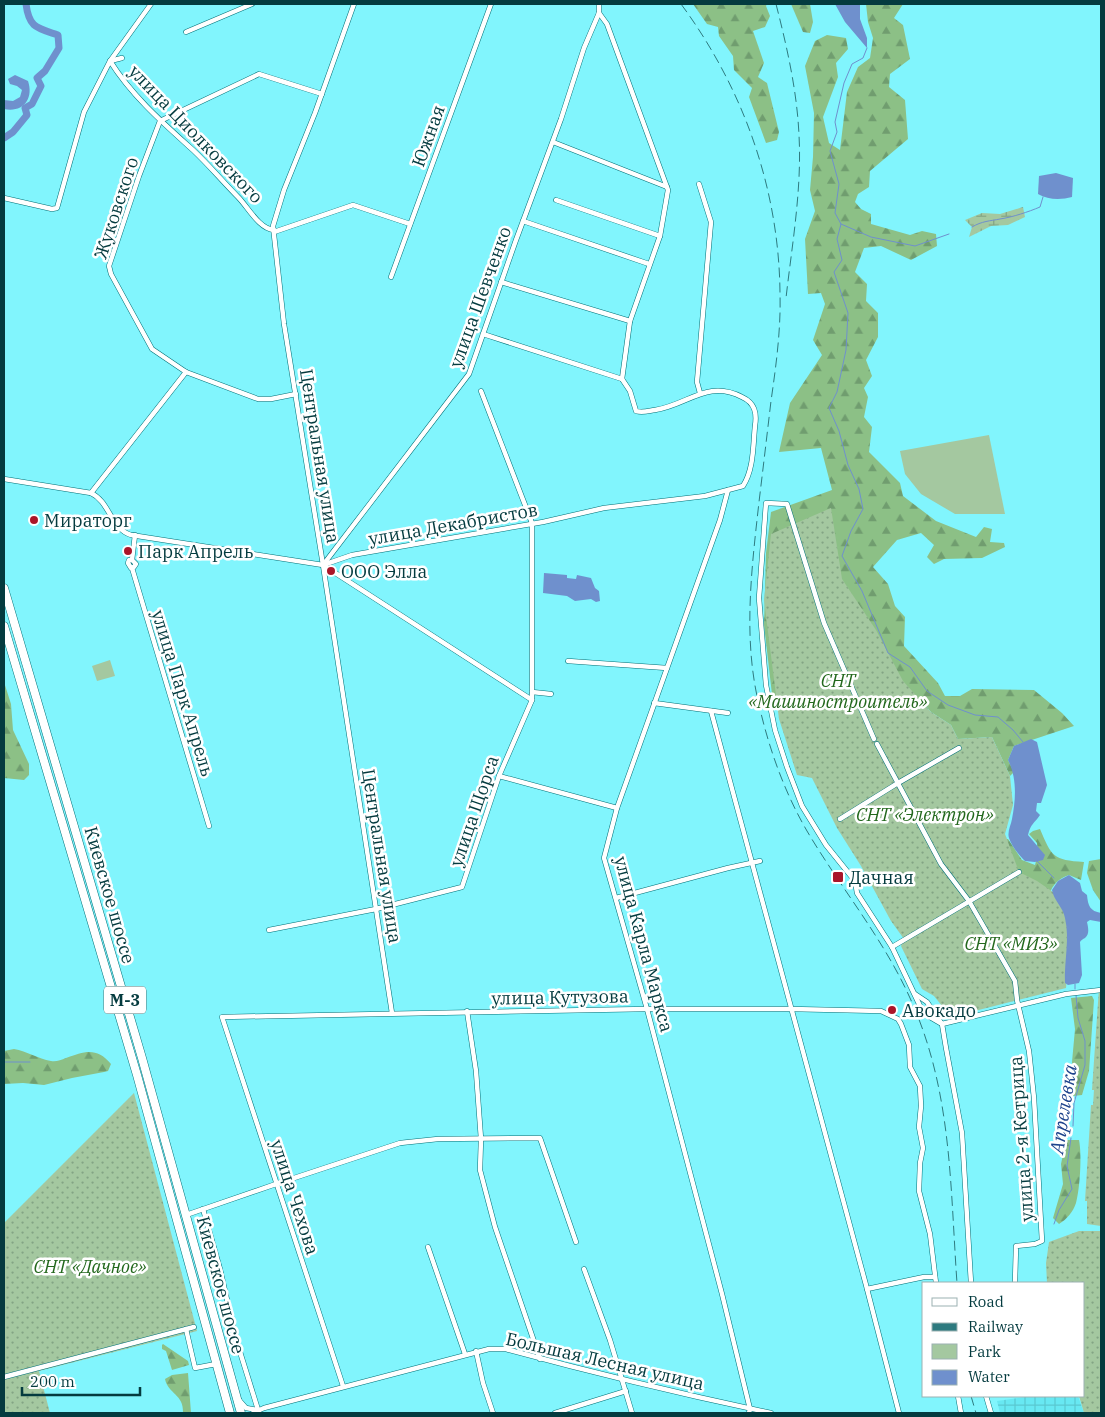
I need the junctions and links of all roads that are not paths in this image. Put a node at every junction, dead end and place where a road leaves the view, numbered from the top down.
1 (151, 4) edge
2 (252, 4) edge
3 (354, 4) edge
4 (491, 4) edge
5 (599, 4) edge
6 (599, 13) junction
7 (186, 32) dead end
8 (122, 58) dead end
9 (110, 61) junction
10 (322, 94) junction
11 (160, 121) junction
12 (553, 142) junction
13 (699, 184) dead end
14 (667, 187) junction
15 (4, 198) edge
16 (556, 200) dead end
17 (523, 221) junction
18 (410, 224) junction
19 (274, 231) junction
20 (660, 236) junction
21 (649, 264) junction
22 (391, 277) dead end
23 (501, 282) junction
24 (630, 320) junction
25 (483, 334) junction
26 (186, 372) junction
27 (622, 379) junction
28 (481, 391) dead end
29 (700, 393) junction
30 (296, 394) junction
31 (4, 479) edge
32 (728, 490) junction
33 (91, 493) junction
34 (532, 523) junction
35 (135, 535) junction
36 (323, 565) junction
37 (4, 588) edge
38 (4, 626) edge
39 (568, 661) dead end
40 (668, 668) junction
41 (532, 692) junction
42 (550, 694) dead end
43 (532, 700) junction
44 (654, 703) junction
45 (711, 711) junction
46 (728, 713) dead end
47 (959, 748) dead end
48 (499, 776) junction
49 (898, 783) junction
50 (617, 808) junction
51 (840, 819) dead end
52 (209, 826) dead end
53 (760, 861) dead end
54 (750, 863) junction
55 (1019, 872) dead end
56 (616, 898) junction
57 (969, 901) junction
58 (376, 908) junction
59 (269, 930) dead end
60 (892, 947) junction
61 (1101, 990) edge
62 (914, 994) junction
63 (1018, 1004) junction
64 (647, 1009) junction
65 (791, 1009) junction
66 (467, 1011) junction
67 (392, 1013) junction
68 (222, 1017) joint
69 (942, 1024) junction
70 (481, 1138) junction
71 (276, 1184) junction
72 (203, 1209) junction
73 (186, 1215) junction
74 (576, 1242) dead end
75 (428, 1248) dead end
76 (584, 1269) dead end
77 (935, 1277) junction
78 (936, 1282) edge
79 (971, 1282) edge
80 (1015, 1282) edge
81 (867, 1289) junction
82 (194, 1327) dead end
83 (186, 1329) junction
84 (476, 1351) junction
85 (465, 1354) junction
86 (540, 1359) junction
87 (216, 1364) junction
88 (4, 1377) edge
89 (622, 1378) junction
90 (343, 1386) junction
91 (233, 1389) junction
92 (626, 1391) junction
93 (958, 1397) edge
94 (986, 1397) edge
95 (259, 1411) edge
96 (750, 1411) edge
97 (230, 1413) edge
98 (241, 1413) edge
99 (253, 1413) edge
100 (493, 1413) edge
101 (555, 1413) edge
102 (632, 1413) edge
103 (771, 1413) edge
104 (898, 1413) edge
105 (961, 1413) edge
106 (991, 1413) edge

1 - 9 street
2 - 7 street
3 - 10 street, Центральная улица
4 - 18 street, Южная
5 - 6 street, улица Шевченко
6 - 12 street, улица Шевченко
6 - 14 street
8 - 9 street, улица Циолковского
9 - 11 street, улица Циолковского
9 - 15 street
10 - 11 street
10 - 19 street, Центральная улица
11 - 19 street, улица Циолковского
11 - 26 street, Жуковского
12 - 14 street
12 - 17 street, улица Шевченко
13 - 29 street
14 - 20 street
16 - 20 street
17 - 21 street
17 - 23 street, улица Шевченко
18 - 19 street
18 - 22 street, Южная
19 - 30 street, Центральная улица
20 - 21 street
21 - 24 street
23 - 24 street
23 - 25 street, улица Шевченко
24 - 27 street
25 - 27 street
25 - 36 street, улица Шевченко
26 - 30 street, Жуковского
26 - 33 street
27 - 29 street
28 - 34 street
29 - 32 street, улица Декабристов
30 - 36 street, Центральная улица
31 - 33 street
32 - 34 street, улица Декабристов
32 - 40 street, улица Карла Маркса
33 - 35 street, улица Декабристов
34 - 36 street, улица Декабристов
34 - 41 street
35 - 36 street, улица Декабристов
35 - 52 street, улица Парк Апрель
36 - 43 street
36 - 58 street, Центральная улица
37 - 73 highway, Киевское шоссе / М-3
38 - 87 highway, Киевское шоссе / М-3
39 - 40 street
40 - 44 street, улица Карла Маркса
41 - 42 street
41 - 43 street
43 - 48 street, улица Щорса
44 - 45 street
44 - 50 street, улица Карла Маркса
45 - 46 street
45 - 54 street
47 - 49 street
48 - 50 street
48 - 58 street, улица Щорса
49 - 51 street
49 - 57 street, улица 2-я Кетрица
49 - 60 street, улица 2-я Кетрица
50 - 56 street, улица Карла Маркса
53 - 54 street
54 - 56 street
54 - 65 street
55 - 57 street
56 - 64 street, улица Карла Маркса
57 - 60 street
57 - 63 street, улица 2-я Кетрица
58 - 59 street, улица Щорса
58 - 67 street, Центральная улица
60 - 62 street
61 - 63 street
62 - 69 street
62 - 69 street
63 - 69 street
63 - 80 street, улица 2-я Кетрица
64 - 65 street, улица Кутузова
64 - 66 street, улица Кутузова
64 - 96 street, улица Карла Маркса
65 - 77 street, улица Кутузова
65 - 81 street
66 - 67 street, улица Кутузова
66 - 70 street
67 - 68 street, улица Кутузова
68 - 71 street, улица Чехова
69 - 79 street
70 - 71 street
70 - 74 street
70 - 86 street
71 - 72 street
71 - 90 street, улица Чехова
72 - 73 street
72 - 95 street
73 - 91 highway, Киевское шоссе / М-3
75 - 85 street
76 - 89 street
77 - 78 street
77 - 81 street
81 - 104 street
82 - 83 street
83 - 87 street
83 - 88 street
84 - 85 street, Большая Лесная улица
84 - 86 street, Большая Лесная улица
84 - 100 street
85 - 90 street, Большая Лесная улица
86 - 89 street, Большая Лесная улица
87 - 97 highway, Киевское шоссе / М-3
89 - 92 street
89 - 96 street, Большая Лесная улица
90 - 95 street, Большая Лесная улица
91 - 95 street
91 - 98 highway, Киевское шоссе / М-3
92 - 101 street
92 - 102 street
93 - 105 street
94 - 106 street
95 - 99 street, Большая Лесная улица
96 - 103 street, Большая Лесная улица

